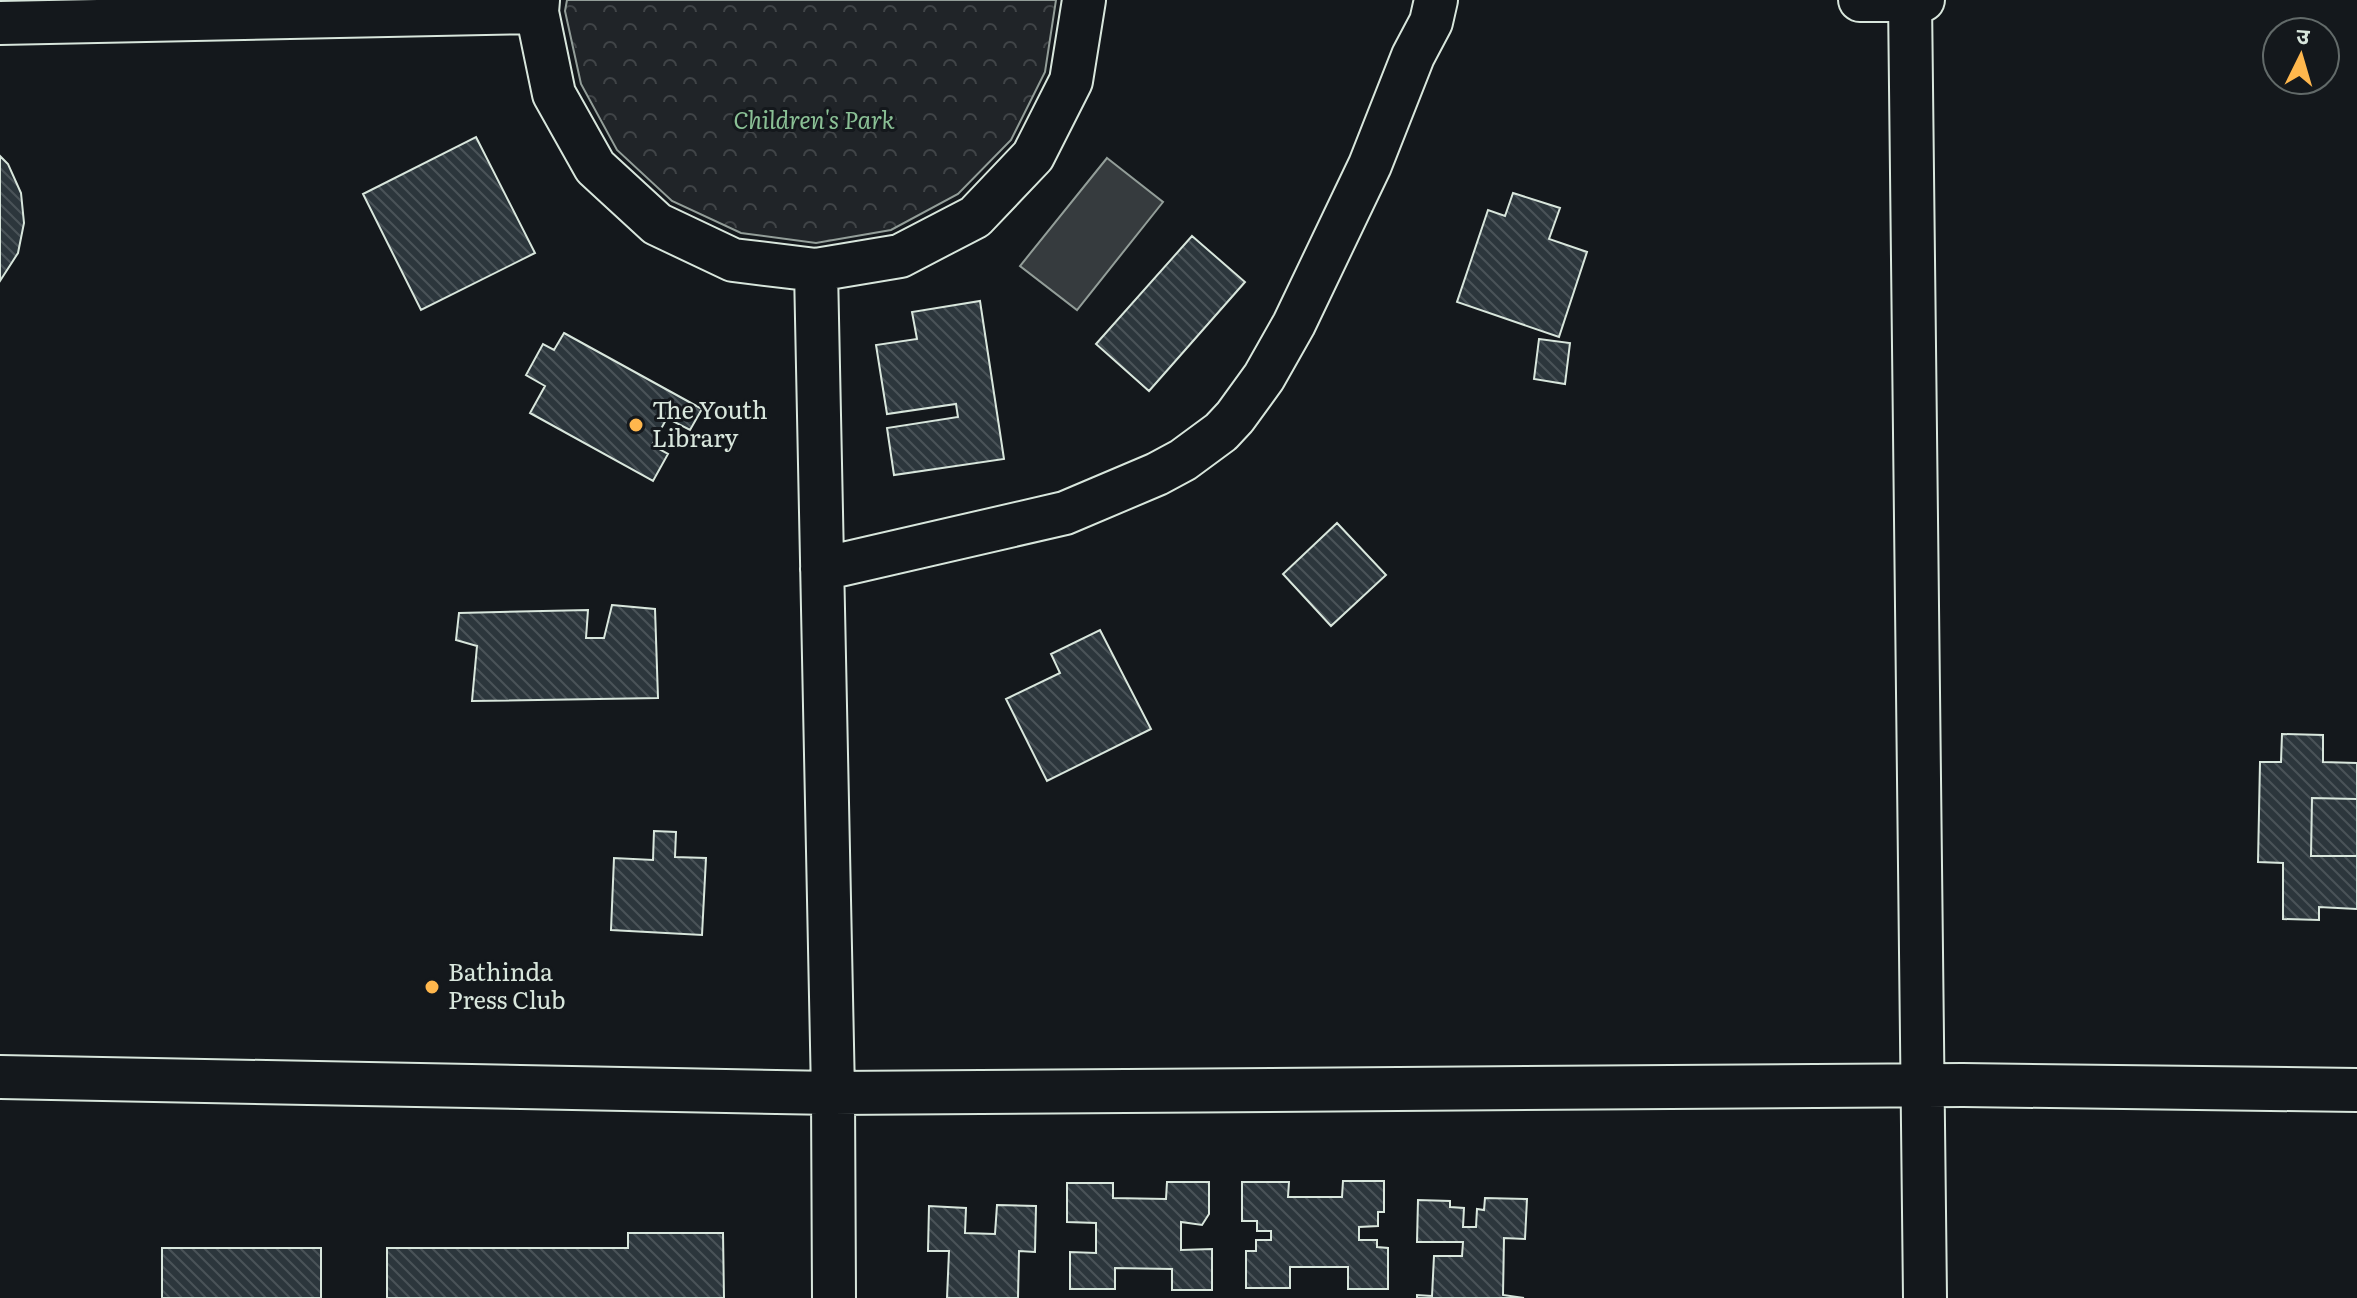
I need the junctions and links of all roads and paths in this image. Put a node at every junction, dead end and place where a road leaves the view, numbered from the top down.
1 (1084, 0) edge
2 (1436, 0) edge
3 (1860, 0) edge
4 (1910, 0) edge
5 (1923, 0) edge
6 (538, 6) edge
7 (259, 9) edge
8 (0, 23) edge
9 (816, 270) junction
10 (822, 569) junction
11 (0, 1077) edge
12 (1923, 1085) junction
13 (2357, 1090) edge
14 (833, 1093) junction
15 (834, 1298) edge
16 (1925, 1298) edge

1 - 9 street
2 - 10 street
3 - 4 street
4 - 5 street
4 - 12 street
6 - 7 street
6 - 9 street
7 - 8 street
9 - 10 street
10 - 14 street
11 - 14 street
12 - 13 street
12 - 14 street
12 - 16 street
14 - 15 street

